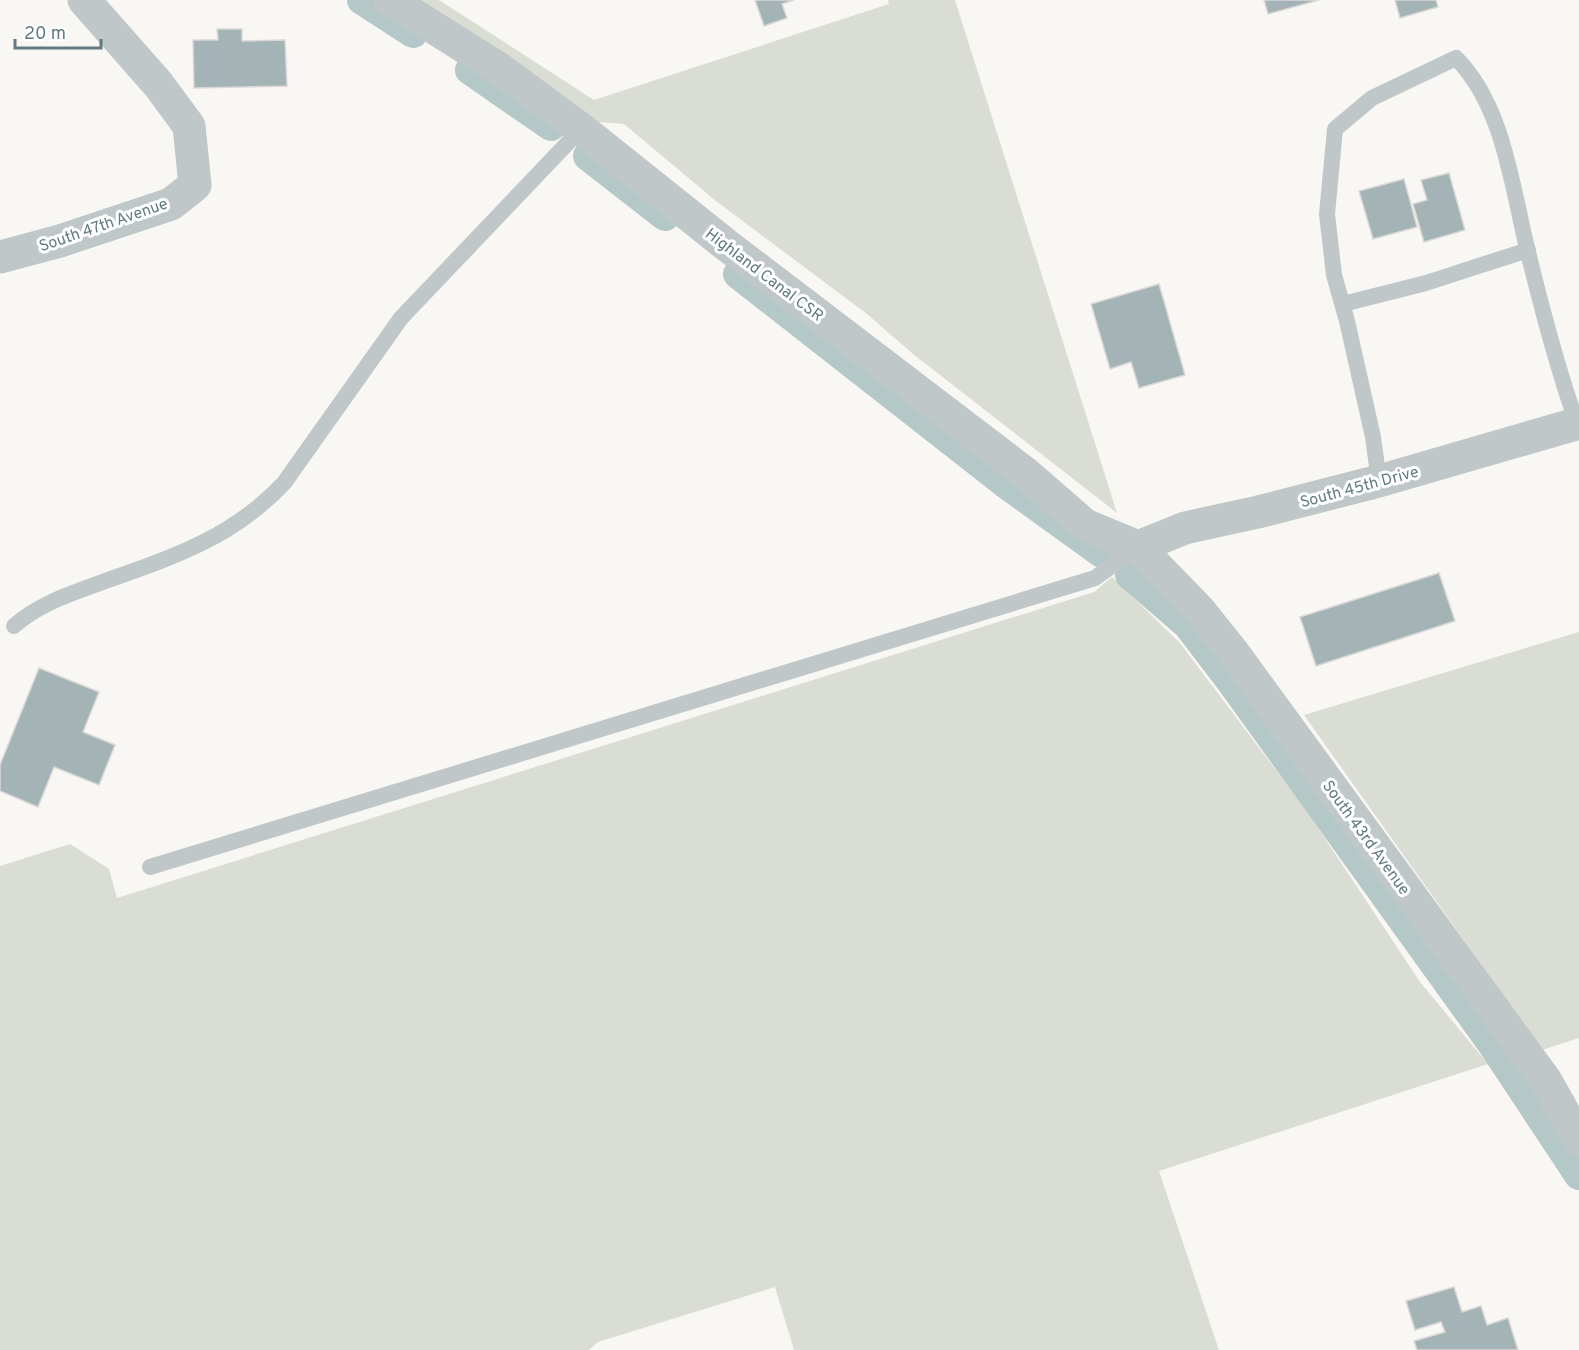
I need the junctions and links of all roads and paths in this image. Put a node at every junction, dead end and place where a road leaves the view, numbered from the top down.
1 (84, 0) edge
2 (390, 0) edge
3 (581, 129) junction
4 (1528, 250) junction
5 (0, 256) edge
6 (1343, 304) junction
7 (1578, 423) edge
8 (1379, 481) junction
9 (1138, 547) junction
10 (14, 626) dead end
11 (150, 867) dead end
12 (1579, 1140) edge

1 - 5 street, South 47th Avenue
2 - 3 street, Highland Canal CSR
3 - 9 street, Highland Canal CSR
3 - 10 lane
4 - 6 lane
4 - 6 lane
4 - 7 lane
6 - 8 lane
7 - 8 street, South 45th Drive
8 - 9 street, South 45th Drive
9 - 11 lane
9 - 12 street, South 43rd Avenue

